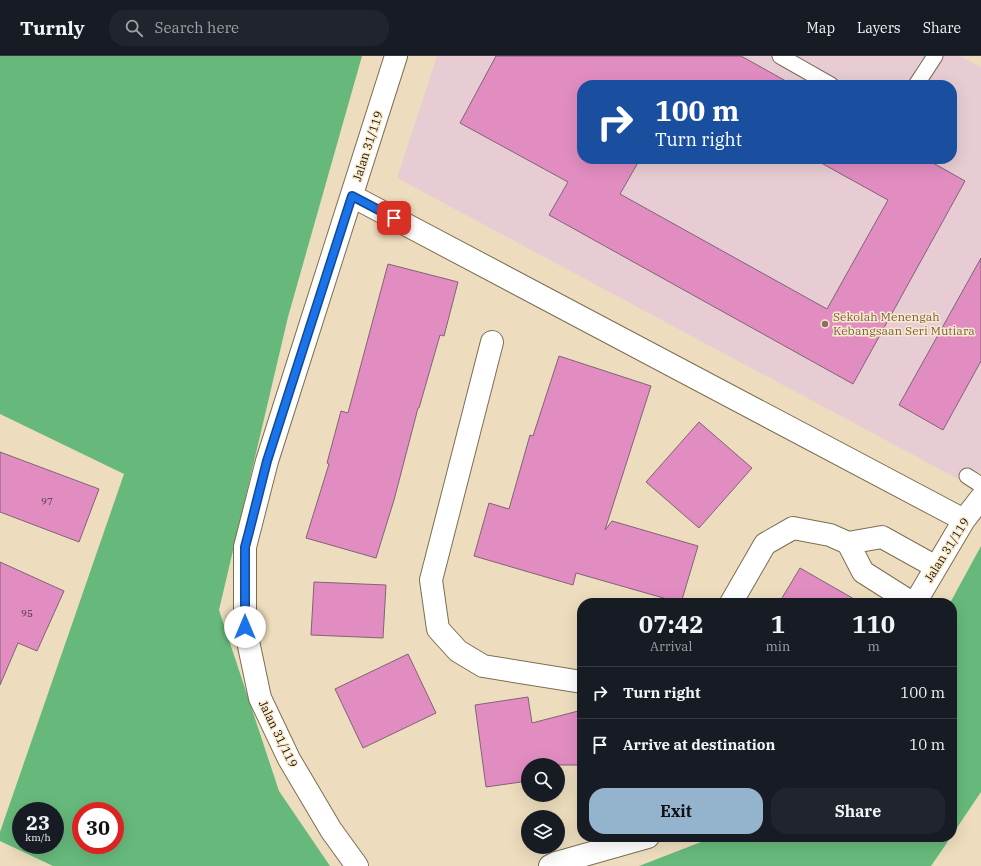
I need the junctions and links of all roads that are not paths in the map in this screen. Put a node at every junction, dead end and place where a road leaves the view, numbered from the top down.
1 (396, 56) edge
2 (780, 56) edge
3 (935, 56) edge
4 (822, 80) edge
5 (919, 80) edge
6 (352, 196) junction
7 (492, 342) dead end
8 (967, 476) dead end
9 (981, 485) edge
10 (981, 498) edge
11 (964, 520) junction
12 (848, 543) junction
13 (936, 567) junction
14 (734, 598) edge
15 (906, 598) edge
16 (917, 598) edge
17 (577, 681) edge
18 (631, 842) edge
19 (555, 865) edge
20 (357, 866) edge

1 - 6 street, Jalan 31/119
2 - 4 lane
3 - 5 lane
6 - 11 street
6 - 20 street, Jalan 31/119
7 - 17 street
8 - 9 lane
10 - 11 street, Jalan 31/119
11 - 13 street, Jalan 31/119
12 - 13 street
12 - 14 street
12 - 15 street
13 - 16 street, Jalan 31/119
18 - 19 street

